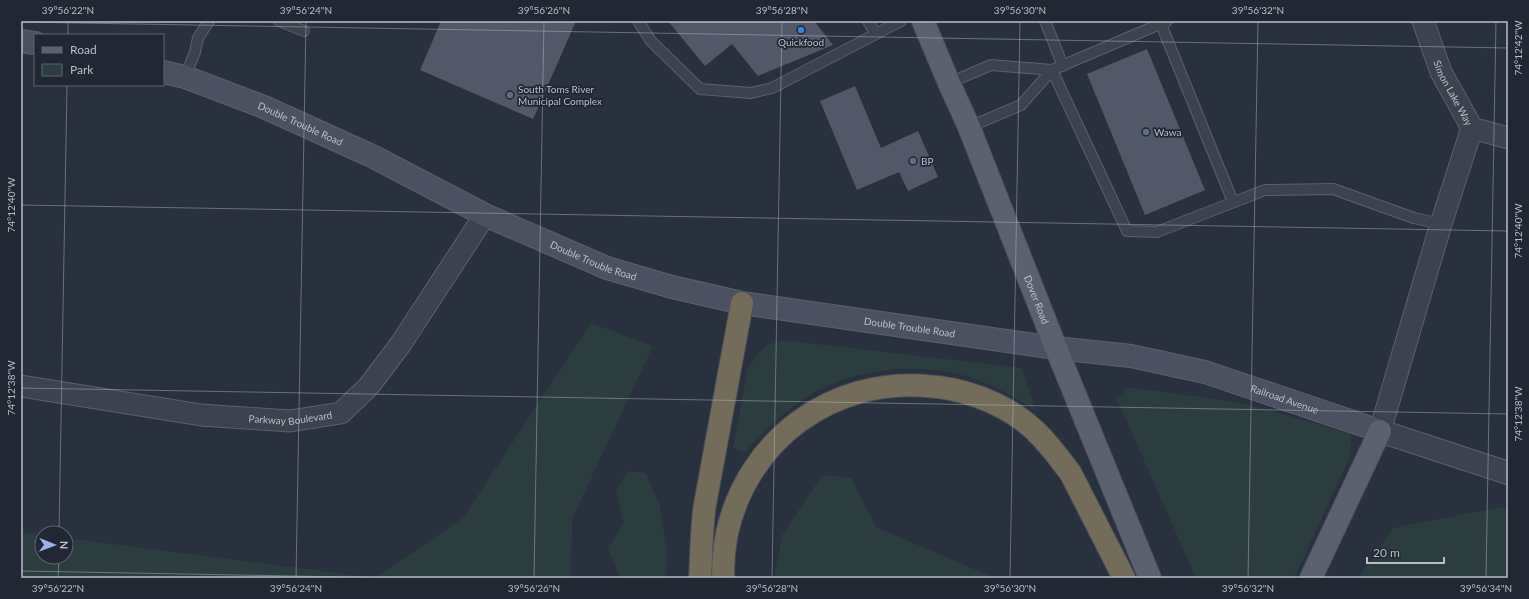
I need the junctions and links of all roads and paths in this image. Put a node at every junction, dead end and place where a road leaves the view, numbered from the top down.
1 (209, 21) edge
2 (279, 21) edge
3 (638, 21) edge
4 (868, 21) edge
5 (901, 21) edge
6 (924, 21) edge
7 (1045, 21) edge
8 (1423, 21) edge
9 (1164, 22) edge
10 (304, 31) dead end
11 (875, 33) junction
12 (21, 40) edge
13 (34, 43) edge
14 (1063, 66) junction
15 (1052, 70) junction
16 (164, 72) edge
17 (185, 77) junction
18 (948, 83) junction
19 (969, 127) junction
20 (1472, 128) junction
21 (1508, 138) edge
22 (1233, 202) junction
23 (484, 214) junction
24 (1441, 224) junction
25 (742, 303) junction
26 (1056, 348) junction
27 (21, 386) edge
28 (1380, 431) junction
29 (1508, 473) edge
30 (700, 578) edge
31 (723, 578) edge
32 (1124, 578) edge
33 (1150, 578) edge
34 (1311, 578) edge

1 - 17 lane
2 - 10 lane
3 - 11 lane
4 - 11 lane
5 - 11 lane
6 - 18 main road, Dover Road
7 - 14 lane
8 - 20 street, Simon Lake Way
9 - 14 lane
9 - 22 lane
12 - 13 main road
14 - 15 lane
15 - 18 lane
15 - 19 lane
15 - 22 lane
16 - 17 main road, Double Trouble Road
17 - 23 main road, Double Trouble Road
18 - 19 main road, Dover Road
19 - 26 main road, Dover Road
20 - 21 street, Simon Lake Way
20 - 24 street
22 - 24 lane
23 - 25 main road, Double Trouble Road
23 - 27 street, Parkway Boulevard
24 - 28 street
25 - 26 main road, Double Trouble Road
25 - 30 highway
26 - 28 main road, Railroad Avenue
26 - 33 main road, Dover Road
28 - 29 street, Railroad Avenue
28 - 34 main road
31 - 32 highway

